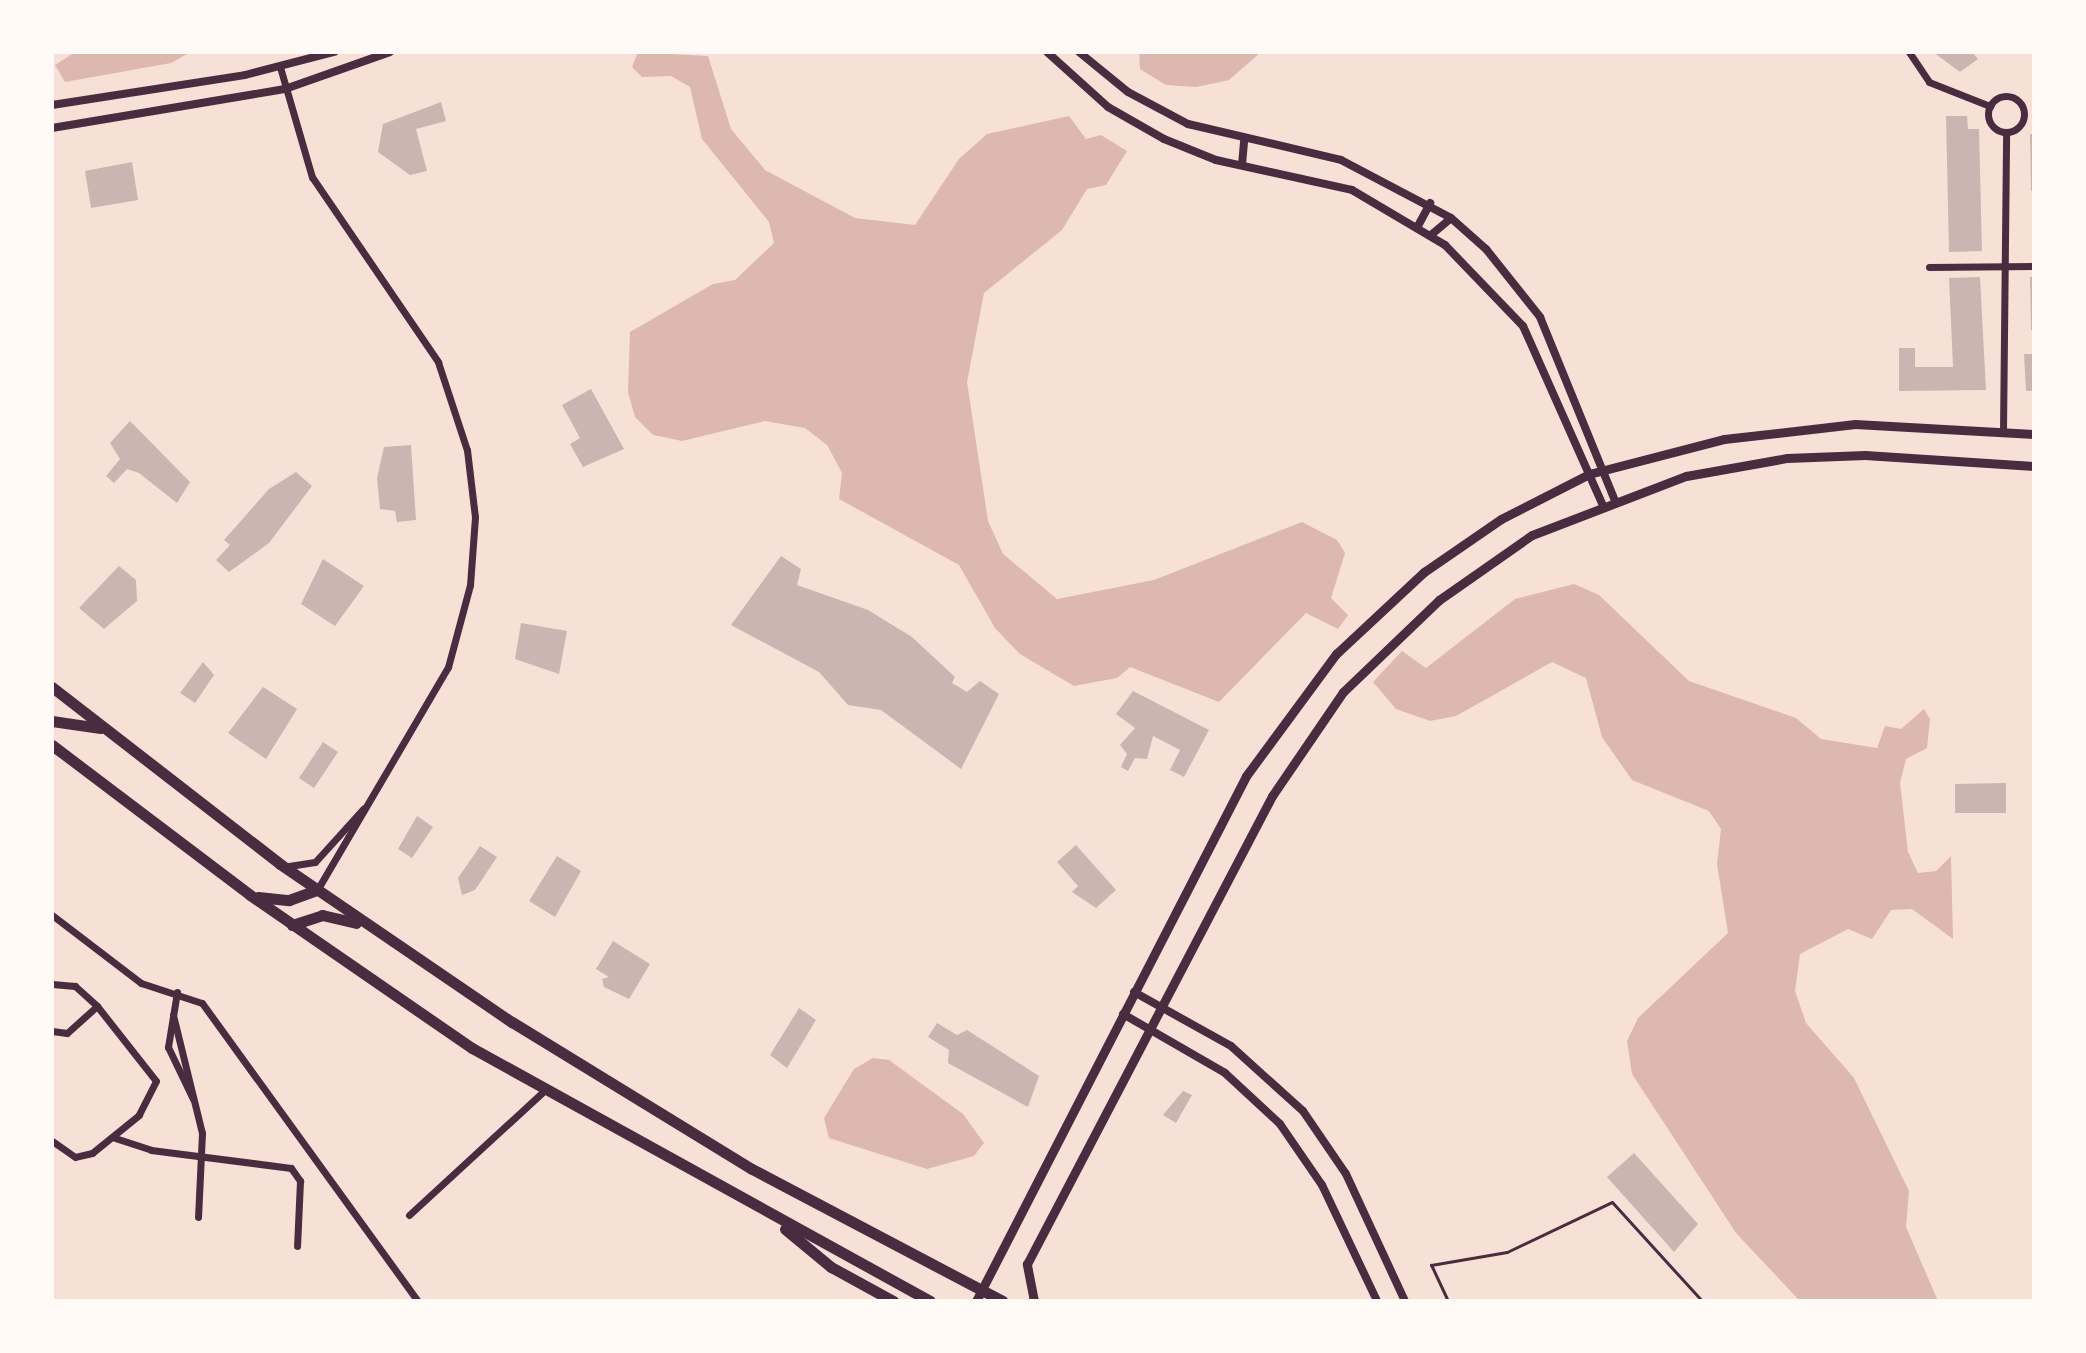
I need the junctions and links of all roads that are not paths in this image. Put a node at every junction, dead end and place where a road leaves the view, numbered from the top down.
1 (334, 52) edge
2 (390, 52) edge
3 (1047, 52) edge
4 (1079, 52) edge
5 (1909, 52) edge
6 (280, 67) junction
7 (285, 89) junction
8 (52, 105) edge
9 (1990, 106) junction
10 (52, 128) edge
11 (2006, 132) junction
12 (1244, 141) junction
13 (1242, 165) junction
14 (1430, 203) junction
15 (1451, 218) junction
16 (1418, 226) junction
17 (1431, 235) junction
18 (2005, 266) junction
19 (2034, 266) edge
20 (1929, 267) dead end
21 (2003, 432) junction
22 (2034, 434) edge
23 (2034, 466) edge
24 (1602, 469) junction
25 (1589, 474) junction
26 (1615, 501) junction
27 (1603, 506) junction
28 (52, 687) edge
29 (52, 721) edge
30 (104, 729) junction
31 (52, 745) edge
32 (57, 752) edge
33 (365, 808) junction
34 (280, 864) junction
35 (317, 890) junction
36 (250, 895) junction
37 (52, 915) edge
38 (292, 925) junction
39 (375, 931) junction
40 (52, 984) edge
41 (177, 992) junction
42 (1134, 992) junction
43 (97, 1006) junction
44 (1161, 1007) junction
45 (1123, 1014) junction
46 (173, 1015) junction
47 (1150, 1029) junction
48 (52, 1031) edge
49 (187, 1061) junction
50 (174, 1067) junction
51 (544, 1091) junction
52 (194, 1100) junction
53 (115, 1138) junction
54 (52, 1141) edge
55 (203, 1157) junction
56 (766, 1213) junction
57 (409, 1215) dead end
58 (198, 1217) dead end
59 (297, 1246) dead end
60 (983, 1289) junction
61 (418, 1301) edge
62 (893, 1301) edge
63 (930, 1301) edge
64 (976, 1301) edge
65 (1002, 1301) edge
66 (1034, 1301) edge
67 (1377, 1301) edge
68 (1405, 1301) edge
69 (1448, 1301) edge
70 (1702, 1301) edge

1 - 6 street
2 - 7 street
3 - 13 street
4 - 12 street
5 - 9 street
6 - 7 street
6 - 8 street
7 - 10 street
7 - 33 street
9 - 11 street
9 - 11 street
11 - 18 street
12 - 13 street
12 - 14 street
13 - 16 street
14 - 15 street
14 - 16 street
15 - 17 street
15 - 24 street
16 - 17 street
17 - 25 street
18 - 19 street
18 - 20 street
18 - 21 street
21 - 22 main road
21 - 24 main road
23 - 26 main road
24 - 25 main road
24 - 26 street
25 - 27 street
25 - 42 main road
26 - 27 main road
27 - 44 main road
28 - 30 highway
29 - 30 highway
30 - 34 highway
31 - 32 highway
32 - 36 highway
33 - 34 street
33 - 35 street
34 - 35 highway
35 - 36 highway
35 - 39 highway
36 - 38 highway
37 - 41 street
38 - 39 highway
38 - 51 highway
39 - 60 highway
40 - 43 street
41 - 46 street
41 - 61 street
42 - 44 street
42 - 45 main road
43 - 48 street
43 - 53 street
44 - 47 main road
44 - 68 street
45 - 47 street
45 - 60 main road
46 - 49 street
46 - 50 street
47 - 66 main road
47 - 67 street
49 - 50 street
49 - 52 street
50 - 52 street
51 - 56 highway
51 - 57 street
52 - 55 street
53 - 54 street
53 - 55 street
55 - 58 street
55 - 59 street
56 - 62 highway
56 - 63 highway
60 - 64 main road
60 - 65 highway
69 - 70 lane

